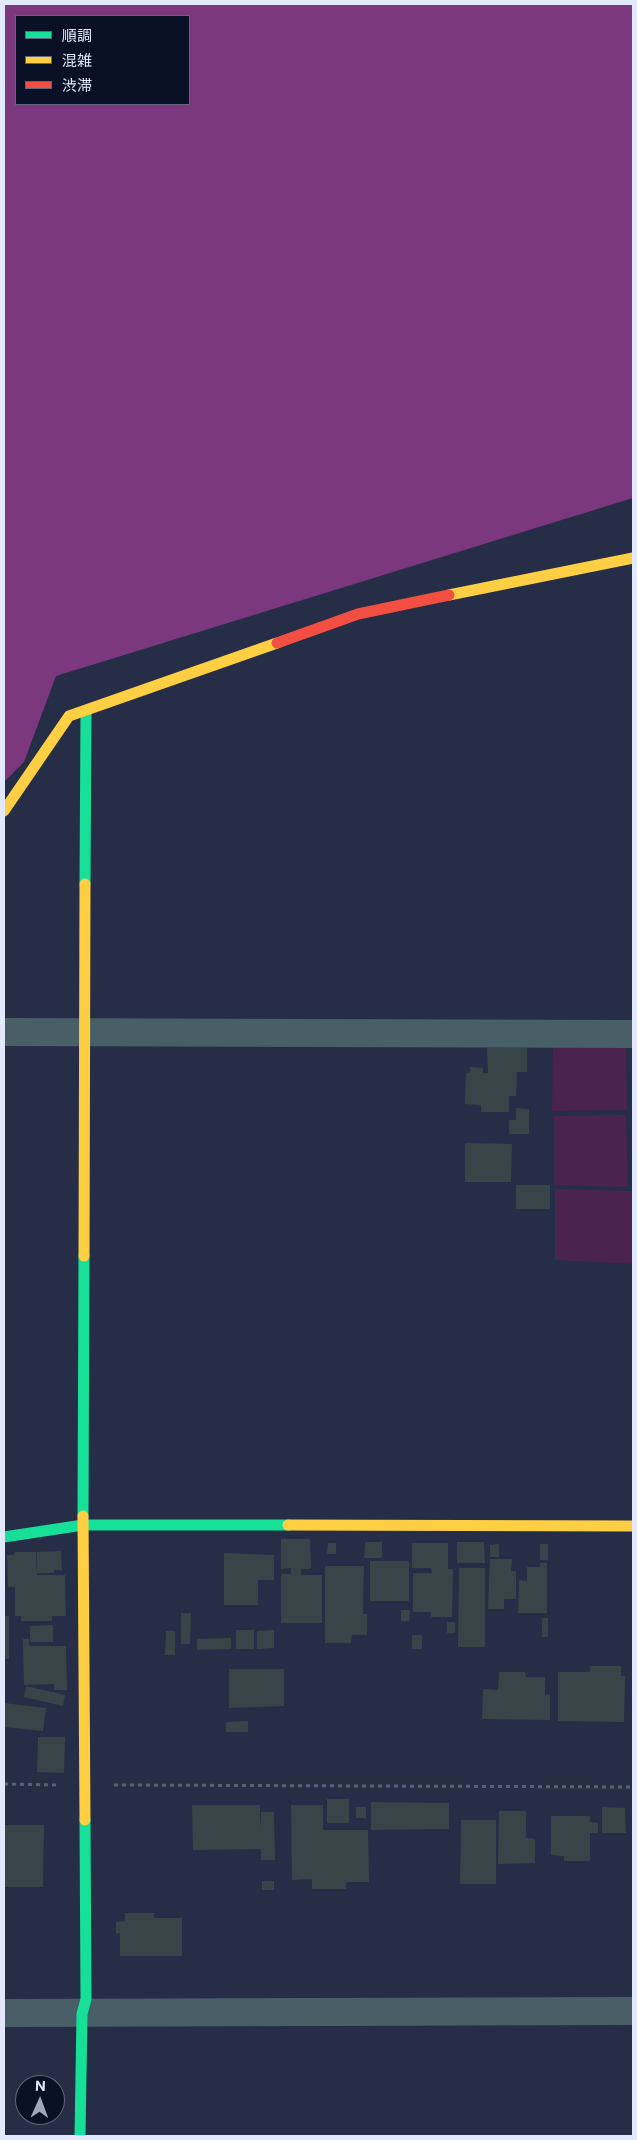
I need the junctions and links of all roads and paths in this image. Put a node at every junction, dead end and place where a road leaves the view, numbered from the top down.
1 (633, 558) edge
2 (86, 711) junction
3 (4, 811) edge
4 (4, 1032) edge
5 (84, 1033) junction
6 (633, 1034) edge
7 (82, 1525) junction
8 (633, 1526) edge
9 (4, 1537) edge
10 (4, 1784) edge
11 (84, 1785) junction
12 (633, 1787) edge
13 (633, 2011) edge
14 (4, 2013) edge
15 (82, 2014) junction
16 (80, 2136) edge

1 - 2 street
2 - 3 street
2 - 5 street
4 - 5 street
5 - 6 street
5 - 7 street
7 - 8 street
7 - 9 street
7 - 11 street
10 - 11 path
11 - 12 path
11 - 15 street
13 - 15 street
14 - 15 street
15 - 16 street

